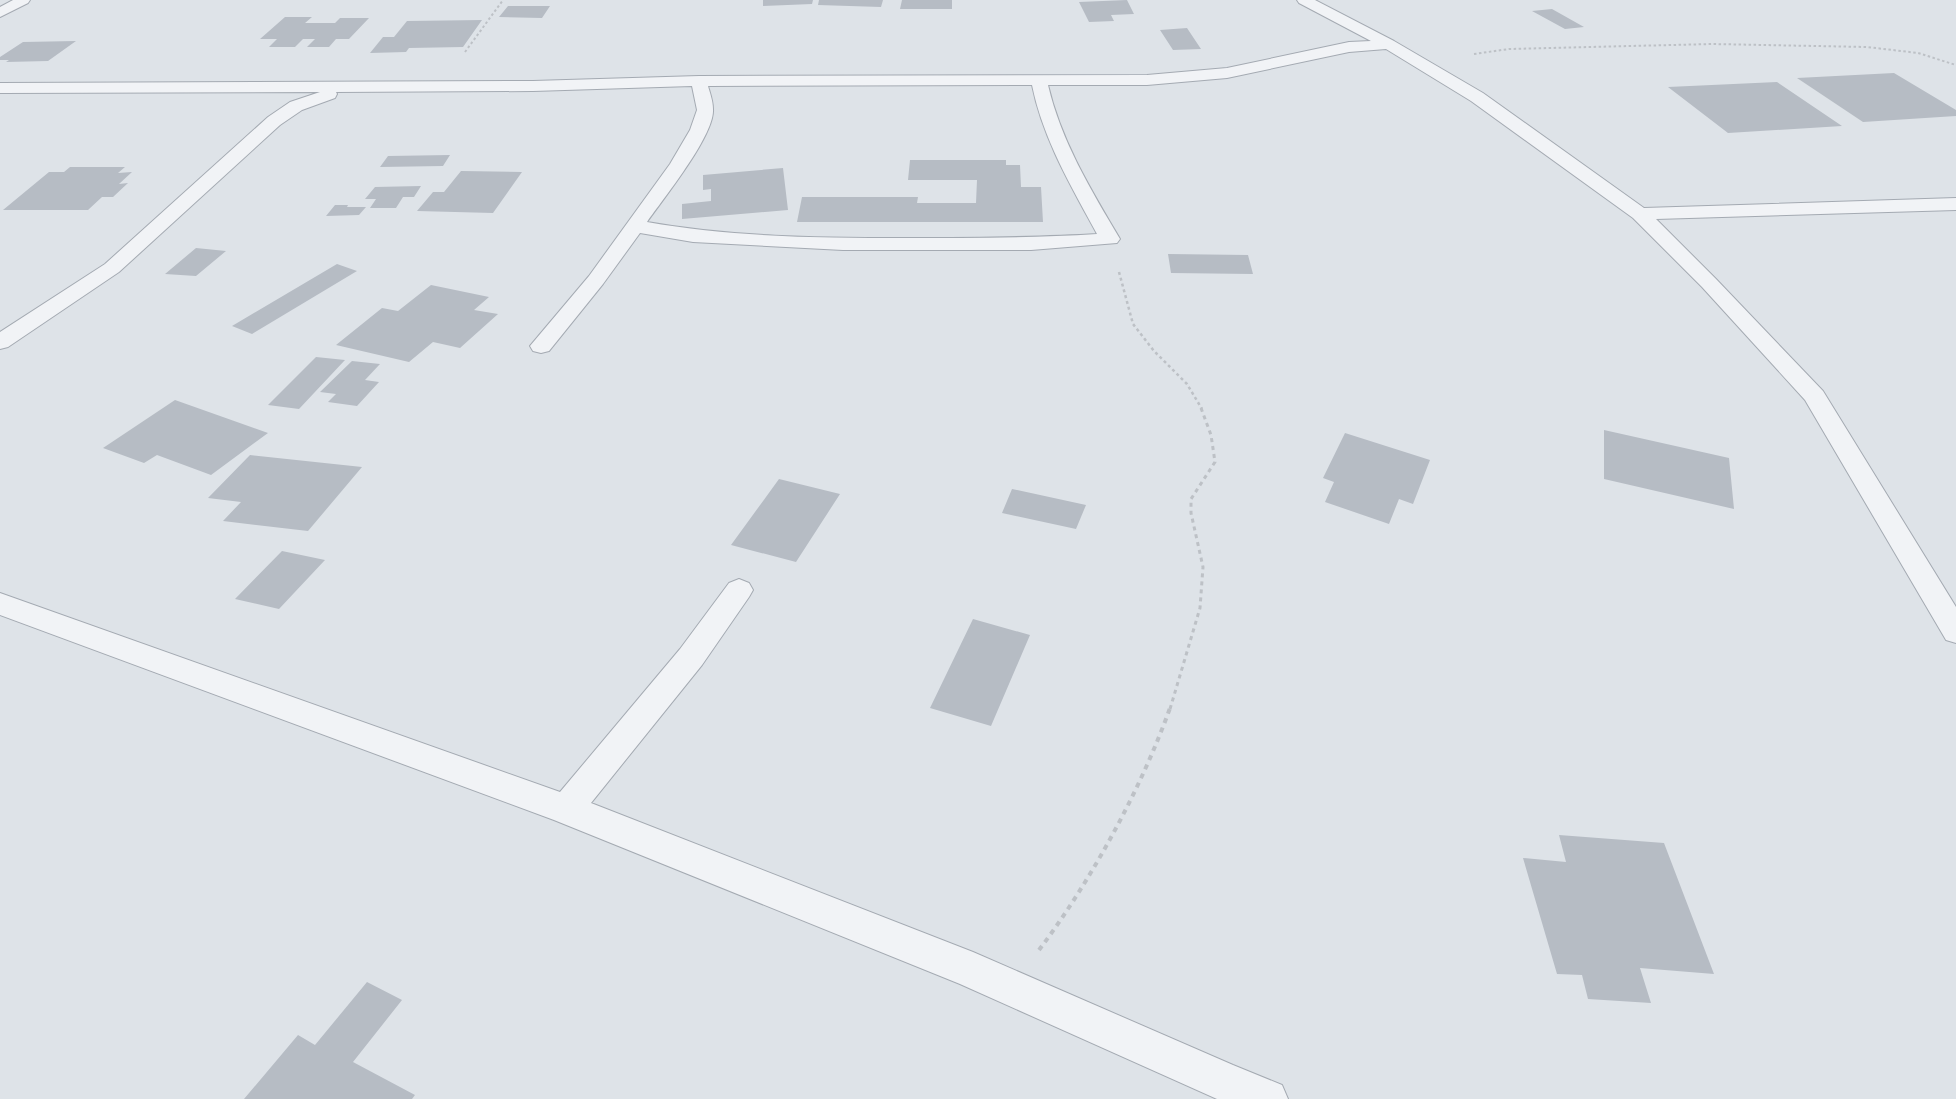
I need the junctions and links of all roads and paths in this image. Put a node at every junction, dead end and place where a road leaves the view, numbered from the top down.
1 (23, 0) edge
2 (503, 0) edge
3 (1304, 0) edge
4 (0, 13) edge
5 (1389, 44) junction
6 (1419, 62) junction
7 (1956, 65) edge
8 (1039, 80) junction
9 (699, 81) junction
10 (438, 86) junction
11 (352, 87) junction
12 (0, 88) edge
13 (1956, 204) edge
14 (1640, 214) junction
15 (635, 226) junction
16 (1110, 239) junction
17 (0, 342) edge
18 (541, 346) dead end
19 (739, 590) dead end
20 (0, 604) edge
21 (1956, 632) edge
22 (566, 810) junction
23 (1010, 988) junction
24 (1228, 1091) edge
25 (1268, 1099) edge

1 - 4 street
2 - 10 path
3 - 5 street
5 - 6 street
5 - 8 street
6 - 7 path
6 - 14 street
8 - 9 street
8 - 16 street
9 - 10 street
9 - 15 street
10 - 11 street
11 - 12 street
11 - 17 street
13 - 14 street
14 - 21 street
15 - 16 street
15 - 18 street
16 - 23 path
19 - 22 street
20 - 22 street
22 - 23 street
23 - 24 street
24 - 25 street

